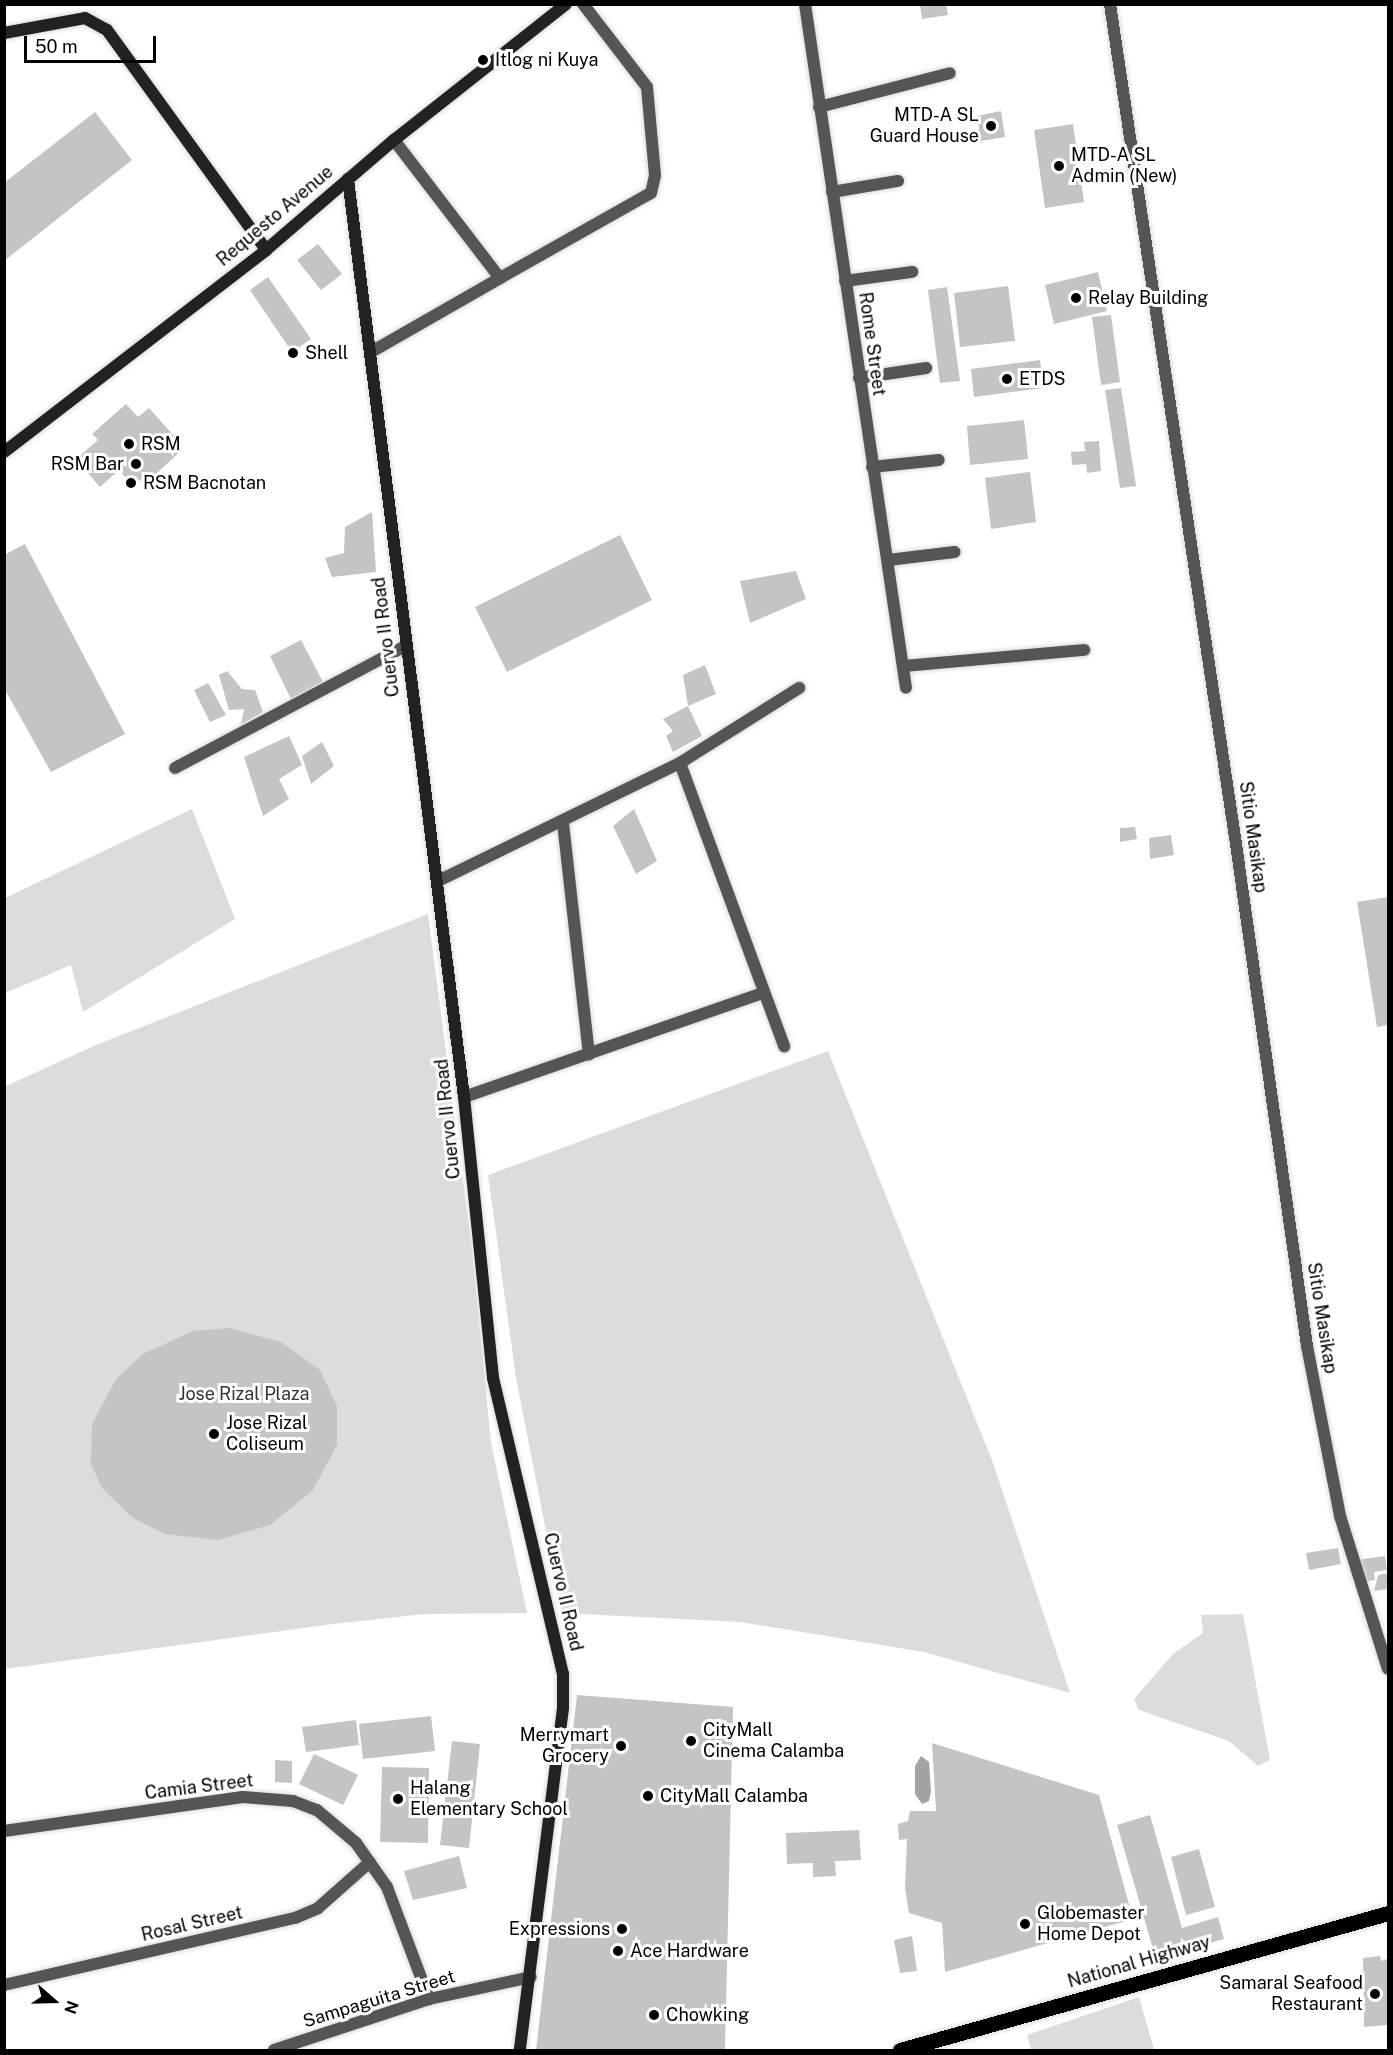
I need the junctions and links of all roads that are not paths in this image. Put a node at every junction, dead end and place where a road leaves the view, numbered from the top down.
1 (567, 4) edge
2 (583, 4) edge
3 (1110, 4) edge
4 (808, 5) edge
5 (4, 33) edge
6 (950, 73) dead end
7 (819, 107) junction
8 (394, 140) junction
9 (348, 179) junction
10 (898, 181) dead end
11 (832, 192) junction
12 (266, 250) junction
13 (912, 272) dead end
14 (500, 278) junction
15 (845, 281) junction
16 (371, 352) junction
17 (926, 368) dead end
18 (859, 378) junction
19 (4, 452) edge
20 (939, 459) dead end
21 (872, 467) junction
22 (955, 552) dead end
23 (888, 560) junction
24 (405, 646) junction
25 (1084, 650) dead end
26 (904, 666) junction
27 (799, 688) dead end
28 (906, 688) dead end
29 (680, 763) junction
30 (175, 768) dead end
31 (562, 823) junction
32 (438, 881) junction
33 (762, 993) junction
34 (784, 1046) dead end
35 (589, 1056) junction
36 (464, 1097) junction
37 (1389, 1669) edge
38 (4, 1831) edge
39 (370, 1862) junction
40 (1389, 1912) edge
41 (531, 1977) junction
42 (4, 1985) edge
43 (429, 1999) junction
44 (273, 2050) edge
45 (520, 2050) edge
46 (900, 2050) edge

1 - 8 street, Requesto Avenue
2 - 14 street
3 - 37 street, Sitio Masikap
4 - 7 street, Rome Street
5 - 12 street
6 - 7 street
7 - 11 street, Rome Street
8 - 9 street, Requesto Avenue
8 - 14 street
9 - 12 street, Requesto Avenue
9 - 16 street, Cuervo II Road
10 - 11 street
11 - 15 street, Rome Street
12 - 19 street, Requesto Avenue
13 - 15 street
14 - 16 street
15 - 18 street, Rome Street
16 - 24 street, Cuervo II Road
17 - 18 street
18 - 21 street, Rome Street
20 - 21 street
21 - 23 street, Rome Street
22 - 23 street
23 - 26 street, Rome Street
24 - 30 street
24 - 32 street, Cuervo II Road
25 - 26 street
26 - 28 street, Rome Street
27 - 29 street
29 - 31 street
29 - 33 street
31 - 32 street
31 - 35 street
32 - 36 street, Cuervo II Road
33 - 34 street
33 - 35 street
35 - 36 street
36 - 41 street, Cuervo II Road
38 - 39 street, Camia Street
39 - 42 street, Rosal Street
39 - 43 street, Camia Street
40 - 46 main road, National Highway
41 - 43 street, Sampaguita Street
41 - 45 street, Cuervo II Road
43 - 44 street, Sampaguita Street

